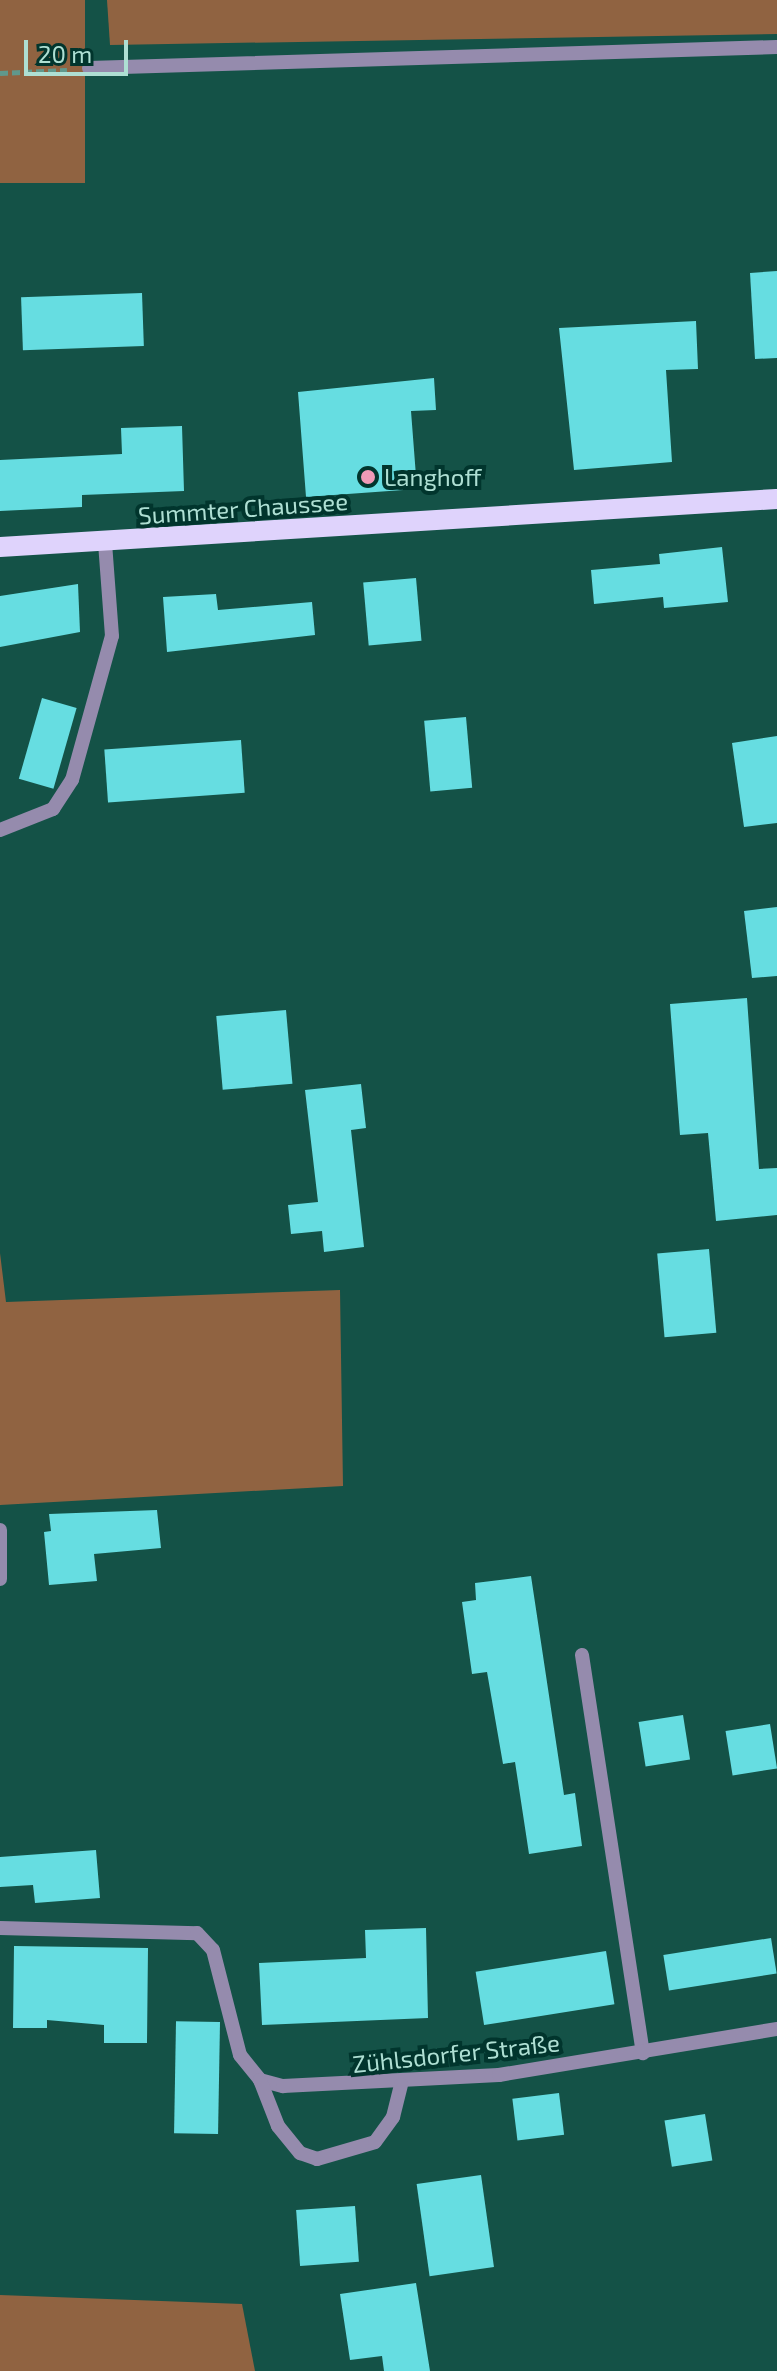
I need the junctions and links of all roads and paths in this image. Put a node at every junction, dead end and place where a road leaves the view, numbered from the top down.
1 (777, 47) edge
2 (89, 68) joint
3 (0, 73) edge
4 (777, 499) edge
5 (105, 542) junction
6 (0, 547) edge
7 (0, 830) edge
8 (0, 1530) edge
9 (0, 1579) edge
10 (582, 1655) dead end
11 (0, 1928) edge
12 (777, 2029) edge
13 (643, 2053) junction
14 (260, 2080) junction
15 (401, 2085) junction

1 - 2 street
2 - 3 path
4 - 5 main road, Summter Chaussee
5 - 6 main road, Summter Chaussee
5 - 7 street
8 - 9 street
10 - 13 street
11 - 14 street
12 - 13 street, Zühlsdorfer Straße
13 - 15 street, Zühlsdorfer Straße
14 - 15 street, Zühlsdorfer Straße
14 - 15 street

